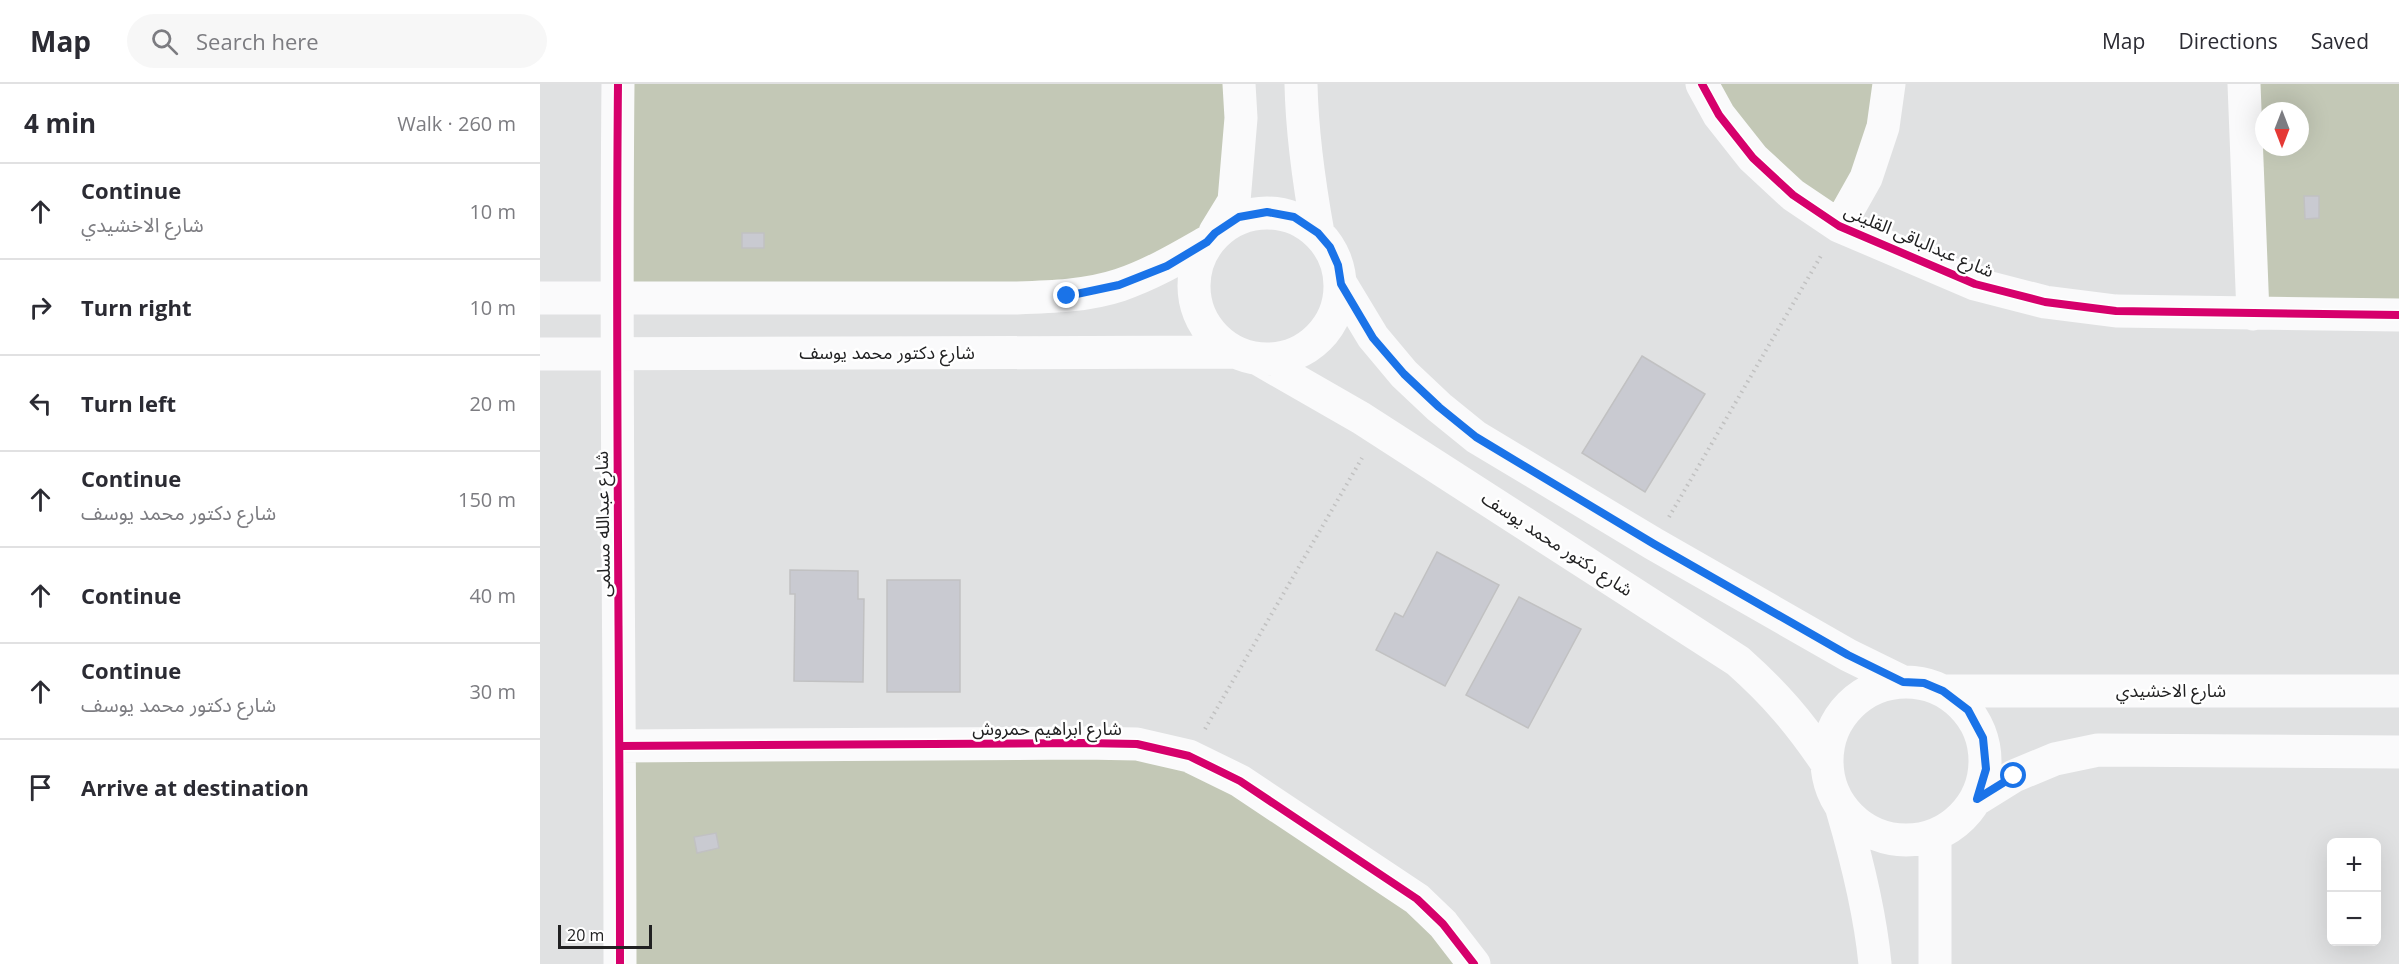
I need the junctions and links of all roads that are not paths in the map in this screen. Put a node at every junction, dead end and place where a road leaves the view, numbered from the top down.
1 (618, 84) edge
2 (1239, 84) edge
3 (1301, 84) edge
4 (1702, 84) edge
5 (1889, 84) edge
6 (2244, 84) edge
7 (1839, 226) junction
8 (1318, 233) junction
9 (1211, 237) junction
10 (1341, 284) junction
11 (540, 298) edge
12 (616, 298) junction
13 (2253, 314) junction
14 (2399, 315) edge
15 (540, 354) edge
16 (616, 354) junction
17 (1246, 356) junction
18 (1903, 682) junction
19 (1943, 691) junction
20 (2399, 691) edge
21 (620, 746) junction
22 (2399, 752) edge
23 (1826, 762) junction
24 (1977, 799) junction
25 (1842, 809) junction
26 (1935, 836) junction
27 (620, 964) edge
28 (1474, 964) edge
29 (1875, 964) edge
30 (1935, 964) edge

1 - 12 street, شارع عبدالله مسلمى
2 - 9 street
3 - 8 street
4 - 7 street, شارع عبدالباقى القلينى
5 - 7 street
6 - 13 street
7 - 13 street, شارع عبدالباقى القلينى
8 - 9 street
8 - 10 street
9 - 12 street
9 - 17 street
10 - 17 street
10 - 18 street
11 - 12 street
12 - 16 street, شارع عبدالله مسلمى
13 - 14 street, شارع عبدالباقى القلينى
15 - 16 street, شارع دكتور محمد يوسف
16 - 17 street, شارع دكتور محمد يوسف
16 - 21 street, شارع عبدالله مسلمى
17 - 23 street, شارع دكتور محمد يوسف
18 - 19 street
18 - 23 street
19 - 20 street, شارع الاخشيدي
19 - 24 street
21 - 27 street, شارع عبدالله مسلمى
21 - 28 street, شارع ابراهيم حمروش
22 - 24 street
23 - 25 street
24 - 26 street
25 - 26 street
25 - 29 street
26 - 30 street

